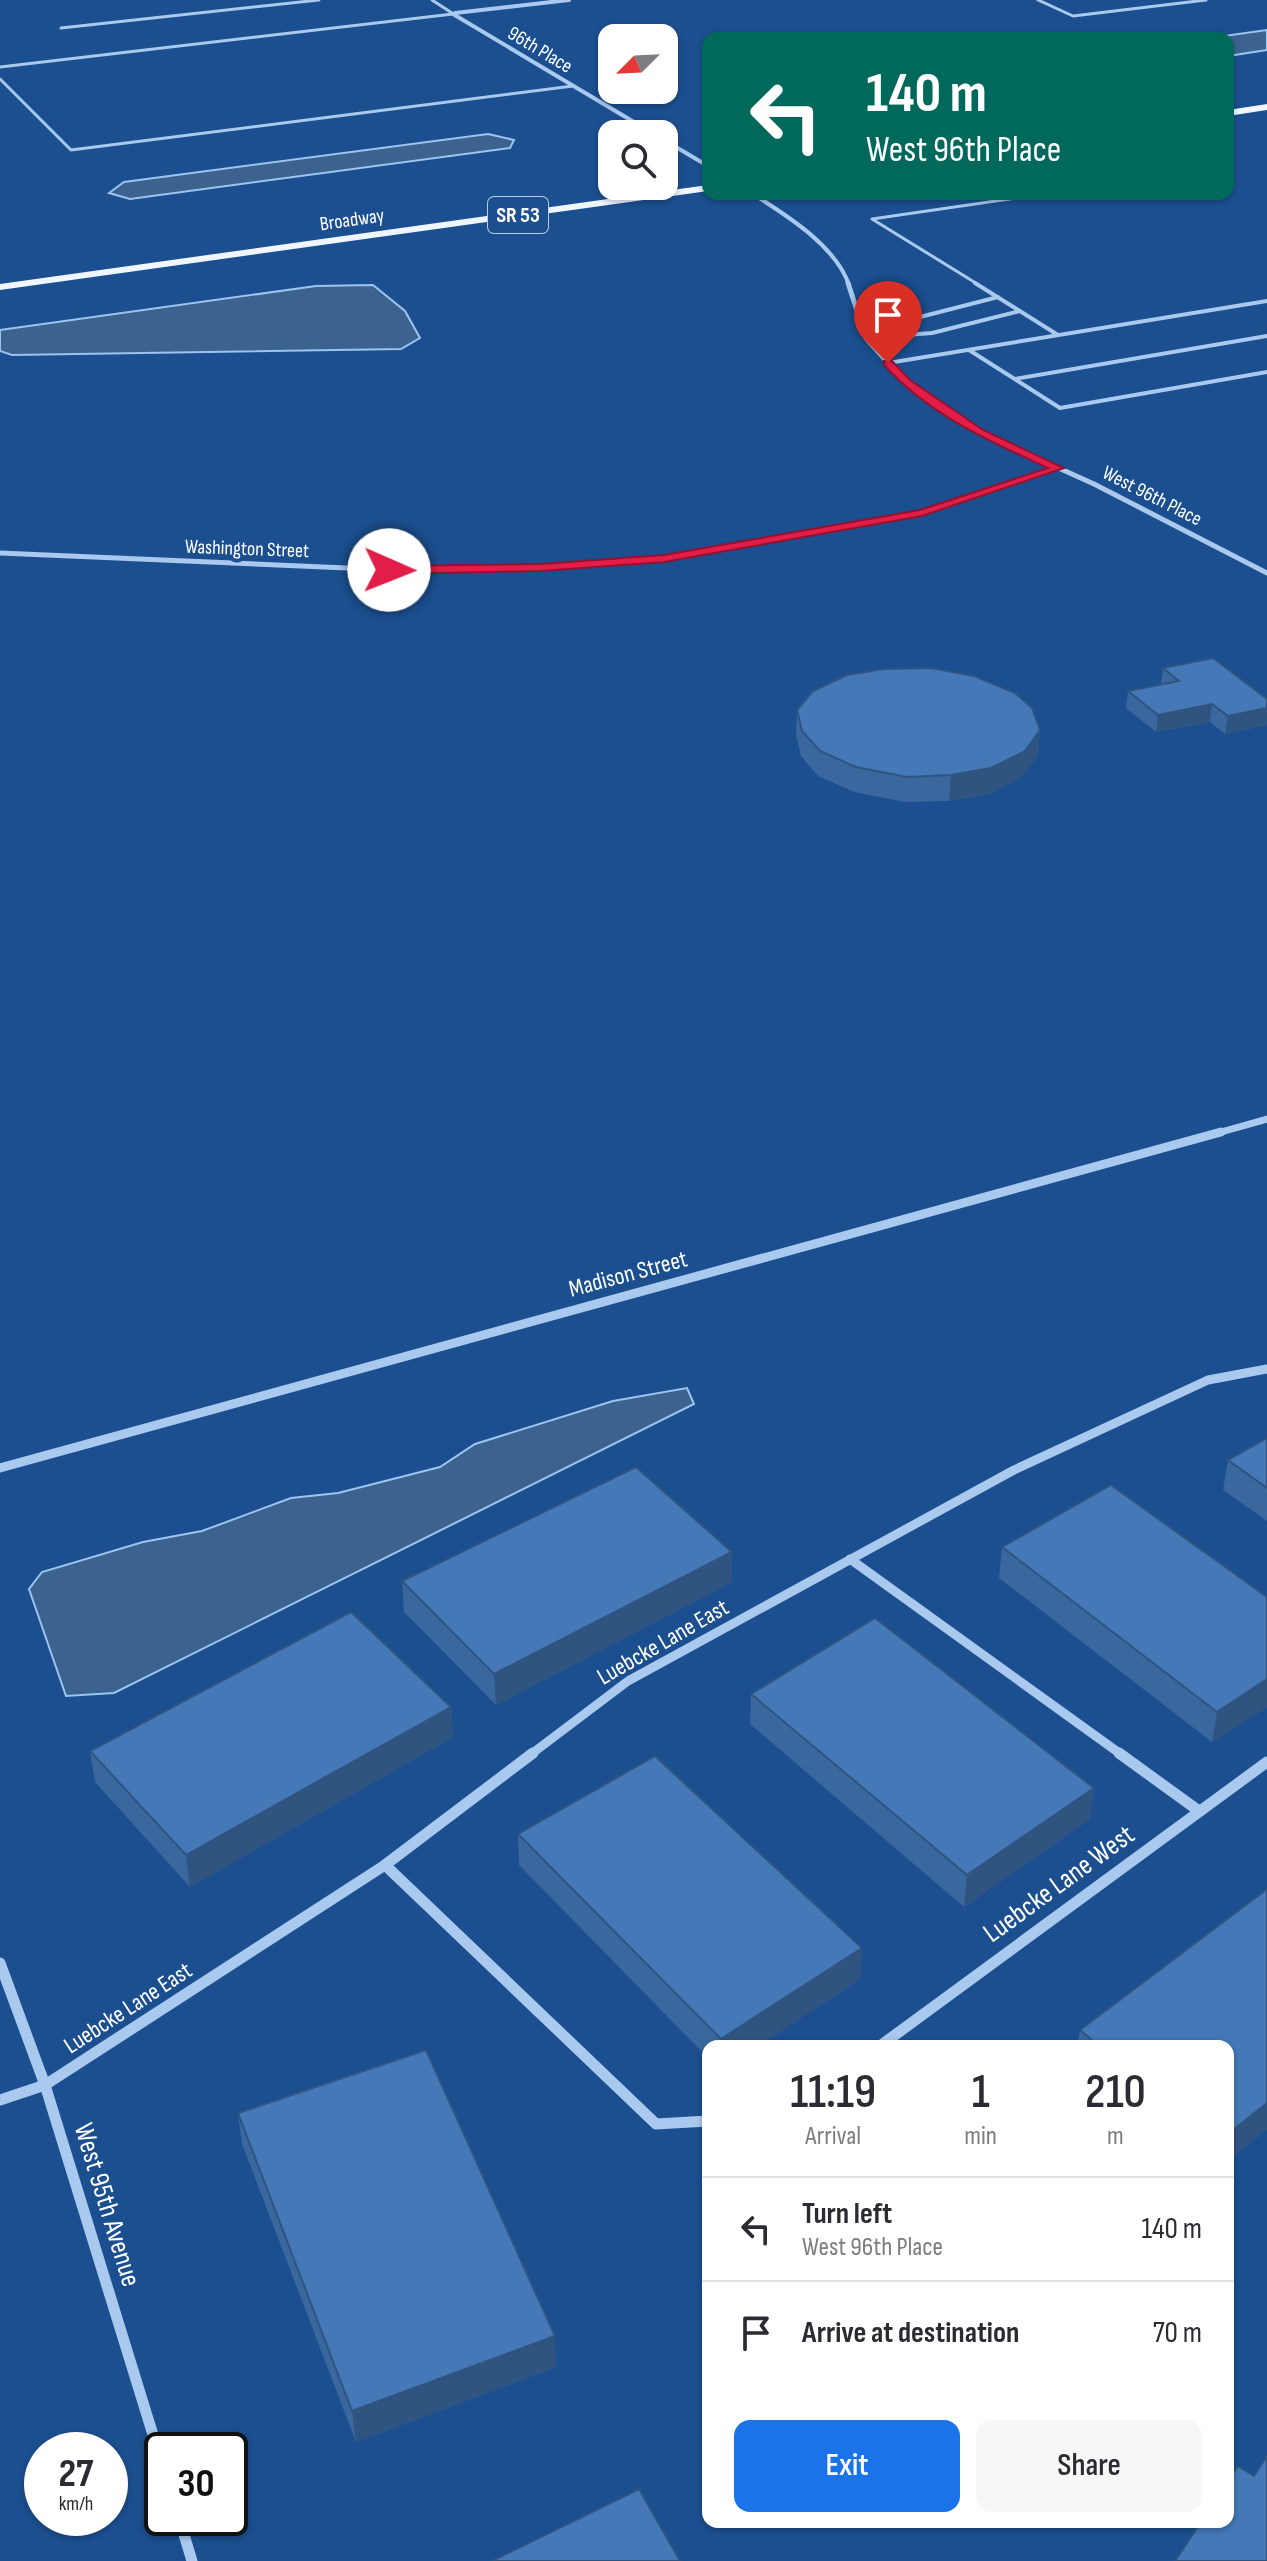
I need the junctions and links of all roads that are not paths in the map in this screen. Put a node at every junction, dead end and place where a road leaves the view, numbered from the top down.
1 (319, 0) edge
2 (432, 0) edge
3 (569, 0) edge
4 (1038, 0) edge
5 (1206, 0) edge
6 (453, 14) junction
7 (61, 28) dead end
8 (0, 67) edge
9 (0, 79) edge
10 (573, 86) junction
11 (1267, 107) edge
12 (1234, 112) edge
13 (630, 120) edge
14 (678, 148) edge
15 (702, 162) edge
16 (702, 189) edge
17 (763, 200) edge
18 (1003, 200) edge
19 (0, 287) edge
20 (998, 297) junction
21 (1267, 301) edge
22 (1020, 311) junction
23 (861, 321) junction
24 (1058, 335) junction
25 (1267, 336) edge
26 (866, 338) junction
27 (969, 350) junction
28 (888, 363) junction
29 (1267, 372) edge
30 (1015, 379) junction
31 (1058, 468) junction
32 (0, 553) edge
33 (1267, 573) edge
34 (1267, 1119) edge
35 (1267, 1369) edge
36 (0, 1468) edge
37 (850, 1559) junction
38 (1267, 1762) edge
39 (1199, 1811) junction
40 (385, 1865) junction
41 (0, 1963) edge
42 (888, 2040) edge
43 (45, 2085) junction
44 (0, 2100) edge
45 (702, 2121) edge
46 (152, 2432) edge
47 (184, 2536) edge
48 (192, 2561) edge

1 - 7 lane
2 - 6 lane
3 - 6 street
4 - 5 lane
6 - 8 lane
6 - 10 street, 96th Place
9 - 10 lane
10 - 13 street, 96th Place
11 - 12 main road
14 - 15 street
16 - 19 main road, Broadway / SR 53
17 - 23 street, West 96th Place
18 - 20 lane
20 - 22 lane
20 - 23 lane
21 - 24 lane
22 - 24 lane
22 - 26 lane
23 - 26 street, West 96th Place
24 - 27 lane
25 - 30 lane
26 - 28 street, West 96th Place
27 - 28 lane
27 - 30 lane
28 - 31 street, West 96th Place
29 - 30 lane
31 - 32 street, Washington Street
31 - 33 street, West 96th Place
34 - 36 street, Madison Street
35 - 37 street, Luebcke Lane East
37 - 39 street
37 - 40 street, Luebcke Lane East
38 - 39 street, Luebcke Lane West
39 - 42 street, Luebcke Lane West
40 - 43 street, Luebcke Lane East
40 - 45 street
41 - 43 street, West 95th Avenue
43 - 44 street, Luebcke Lane East
43 - 46 street, West 95th Avenue
47 - 48 street

